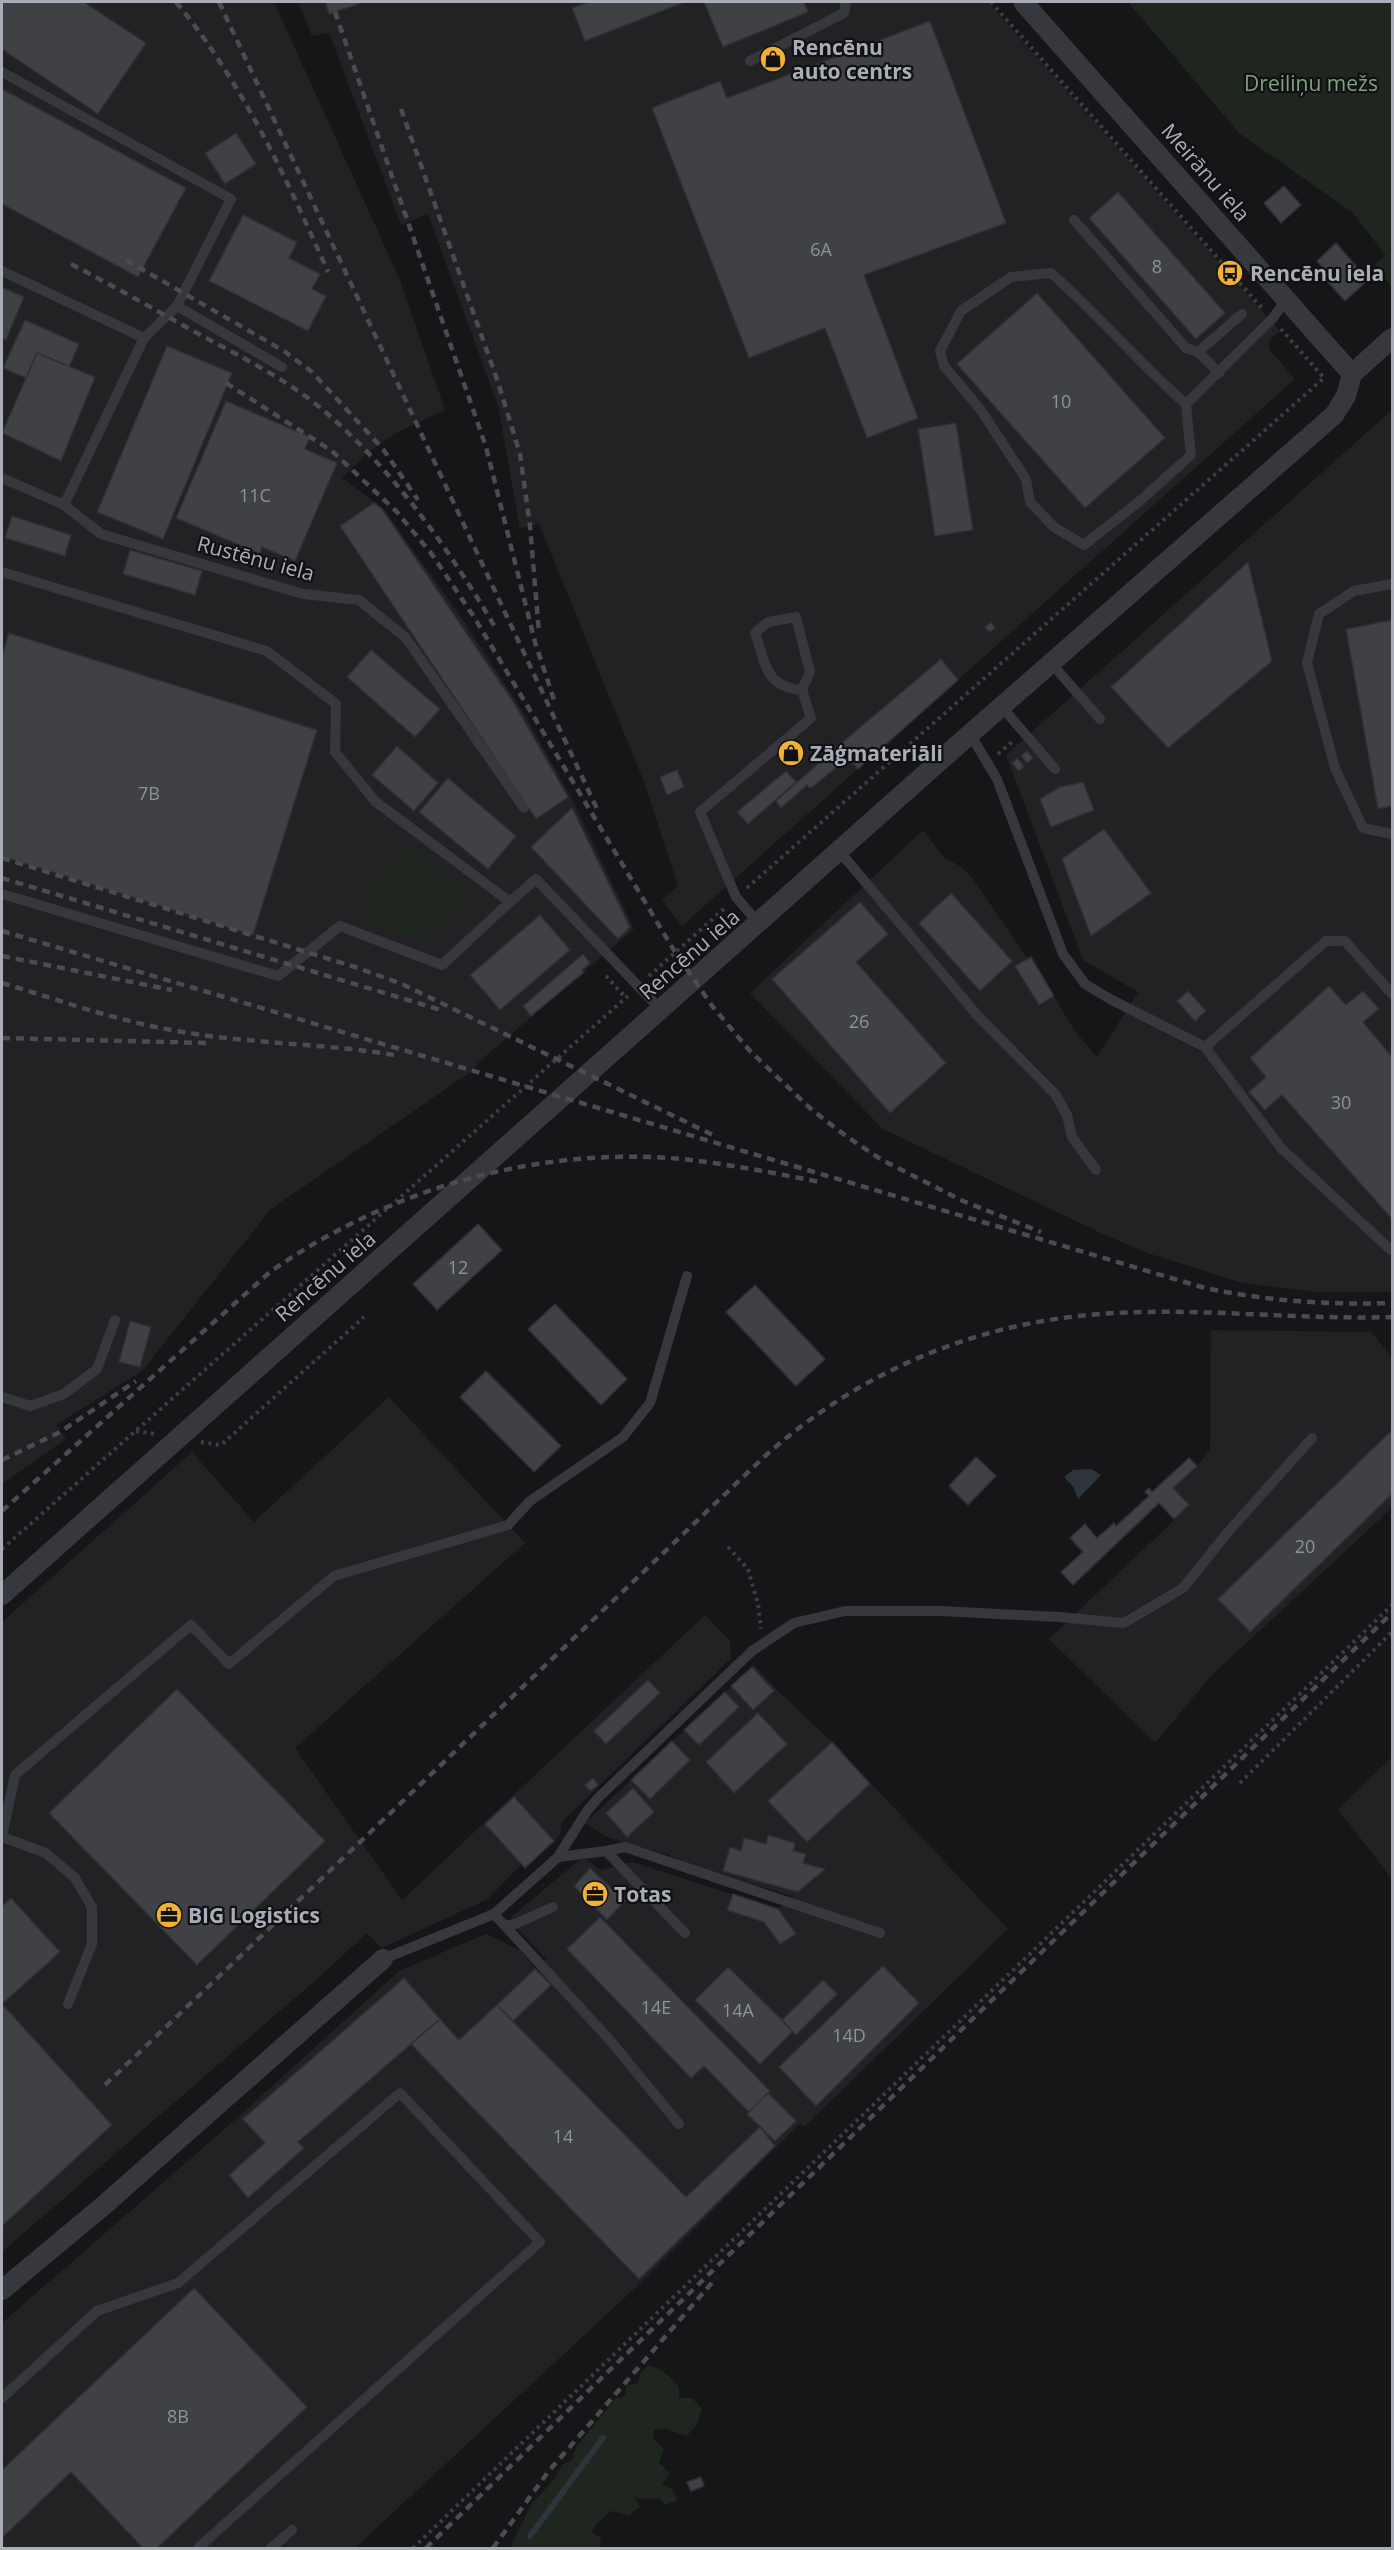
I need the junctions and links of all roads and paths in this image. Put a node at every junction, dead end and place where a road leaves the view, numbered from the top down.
1 (846, 2) edge
2 (991, 2) edge
3 (1023, 2) edge
4 (750, 61) dead end
5 (2, 72) edge
6 (1074, 220) dead end
7 (2, 271) edge
8 (1287, 300) junction
9 (177, 306) junction
10 (1242, 314) dead end
11 (1272, 319) junction
12 (144, 338) junction
13 (1392, 338) edge
14 (1198, 352) junction
15 (282, 367) dead end
16 (1219, 373) junction
17 (1352, 374) junction
18 (1186, 404) junction
19 (2, 478) edge
20 (64, 505) junction
21 (2, 572) edge
22 (1392, 584) edge
23 (1052, 663) junction
24 (802, 690) junction
25 (1002, 707) junction
26 (1100, 719) dead end
27 (970, 734) junction
28 (1055, 769) dead end
29 (524, 808) dead end
30 (1392, 834) edge
31 (840, 852) junction
32 (2, 894) edge
33 (736, 897) junction
34 (510, 902) junction
35 (759, 924) junction
36 (638, 986) junction
37 (1392, 994) edge
38 (661, 1010) junction
39 (1205, 1047) junction
40 (1096, 1170) dead end
41 (1392, 1248) edge
42 (687, 1276) dead end
43 (364, 1317) dead end
44 (115, 1320) dead end
45 (2, 1397) edge
46 (136, 1431) junction
47 (178, 1438) junction
48 (1312, 1438) dead end
49 (728, 1547) dead end
50 (2, 1549) edge
51 (2, 1594) edge
52 (1392, 1605) edge
53 (1392, 1632) edge
54 (763, 1642) junction
55 (1240, 1783) dead end
56 (606, 1851) junction
57 (558, 1857) junction
58 (553, 1907) dead end
59 (494, 1914) junction
60 (505, 1926) junction
61 (880, 1932) dead end
62 (685, 1933) dead end
63 (383, 1959) joint
64 (68, 2004) dead end
65 (679, 2124) dead end
66 (2, 2290) edge
67 (2, 2398) edge
68 (292, 2530) dead end
69 (198, 2548) edge
70 (271, 2548) edge
71 (413, 2548) edge

1 - 4 lane
2 - 11 path
3 - 8 street, Meirānu iela
5 - 9 lane
6 - 14 lane
7 - 12 lane
8 - 11 lane
8 - 17 street, Meirānu iela
9 - 12 lane
9 - 15 lane
10 - 14 lane
11 - 16 lane
11 - 33 path
12 - 20 lane
13 - 17 street, Rencēnu iela
14 - 16 lane
16 - 18 lane
17 - 23 street, Rencēnu iela
18 - 18 lane
19 - 20 lane, Rustēnu iela
20 - 29 lane, Rustēnu iela
21 - 34 lane
22 - 30 lane
23 - 25 street, Rencēnu iela
23 - 26 lane
24 - 24 lane
24 - 33 lane
25 - 27 street, Rencēnu iela
25 - 28 lane
27 - 31 street, Rencēnu iela
27 - 39 lane
31 - 35 street, Rencēnu iela
31 - 40 lane
32 - 34 lane
33 - 35 lane
33 - 36 path
34 - 36 lane
35 - 38 street, Rencēnu iela
36 - 38 lane
36 - 46 path
37 - 39 lane
38 - 47 street, Rencēnu iela
39 - 41 lane
42 - 64 lane
43 - 47 path
44 - 45 lane
46 - 47 path
46 - 50 path
47 - 51 street, Rencēnu iela
48 - 54 lane
49 - 54 path
52 - 71 path
53 - 55 path
54 - 57 lane
56 - 57 lane
56 - 61 lane
56 - 62 lane
57 - 59 lane
58 - 60 lane
59 - 60 lane
59 - 63 lane
60 - 65 lane
63 - 66 street
67 - 69 lane
68 - 70 lane

